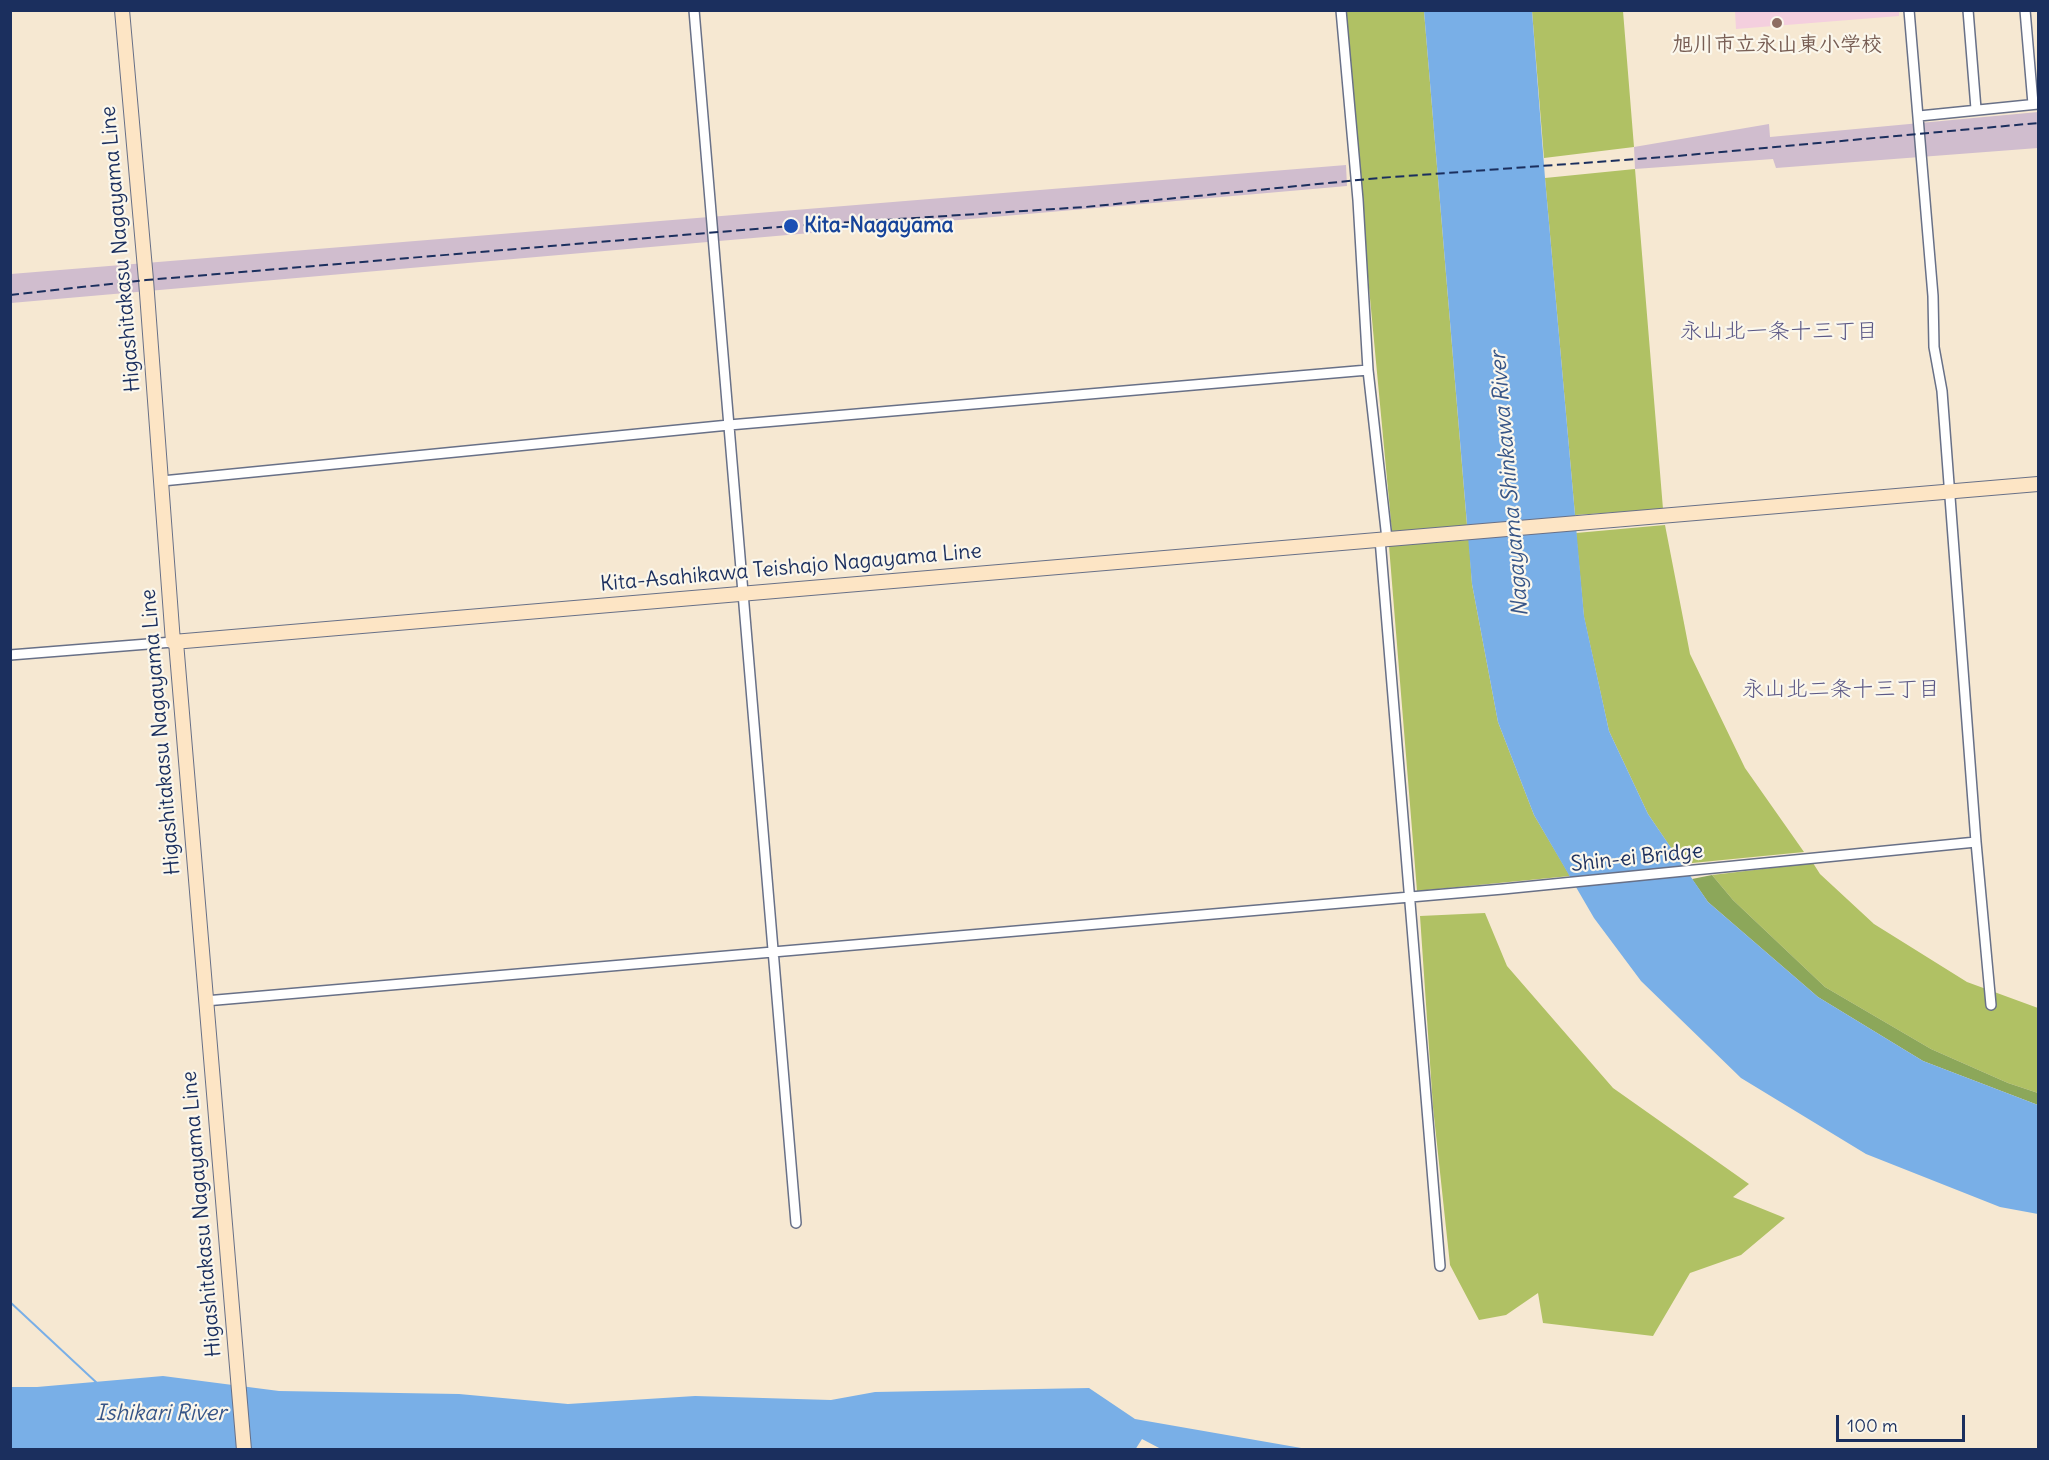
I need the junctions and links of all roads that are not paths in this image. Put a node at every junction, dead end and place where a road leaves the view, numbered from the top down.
1 (122, 10) edge
2 (694, 10) edge
3 (1341, 10) edge
4 (1910, 10) edge
5 (1968, 10) edge
6 (2025, 10) edge
7 (2036, 104) edge
8 (1976, 109) junction
9 (1919, 116) junction
10 (1368, 370) junction
11 (729, 425) junction
12 (162, 481) junction
13 (2038, 484) edge
14 (1950, 491) junction
15 (1384, 539) junction
16 (744, 593) junction
17 (174, 642) junction
18 (10, 656) edge
19 (1976, 842) junction
20 (1410, 897) junction
21 (774, 953) junction
22 (205, 1001) junction
23 (1991, 1005) dead end
24 (796, 1223) dead end
25 (1440, 1266) dead end
26 (244, 1449) edge

1 - 12 main road, Higashitakasu Nagayama Line
2 - 11 street
3 - 10 street
4 - 9 street
5 - 8 street
6 - 7 street
7 - 8 street
8 - 9 street
9 - 14 street
10 - 11 street
10 - 15 street
11 - 12 street
11 - 16 street
12 - 17 main road, Higashitakasu Nagayama Line
13 - 14 main road
14 - 15 main road, Kita-Asahikawa Teishajo Nagayama Line
14 - 19 street
15 - 16 main road, Kita-Asahikawa Teishajo Nagayama Line
15 - 20 street
16 - 17 main road, Kita-Asahikawa Teishajo Nagayama Line
16 - 21 street
17 - 18 street
17 - 22 main road, Higashitakasu Nagayama Line
19 - 20 street, Shin-ei Bridge
19 - 23 street
20 - 21 street, Shin-ei Bridge
20 - 25 street
21 - 22 street, Shin-ei Bridge
21 - 24 street
22 - 26 main road, Higashitakasu Nagayama Line

